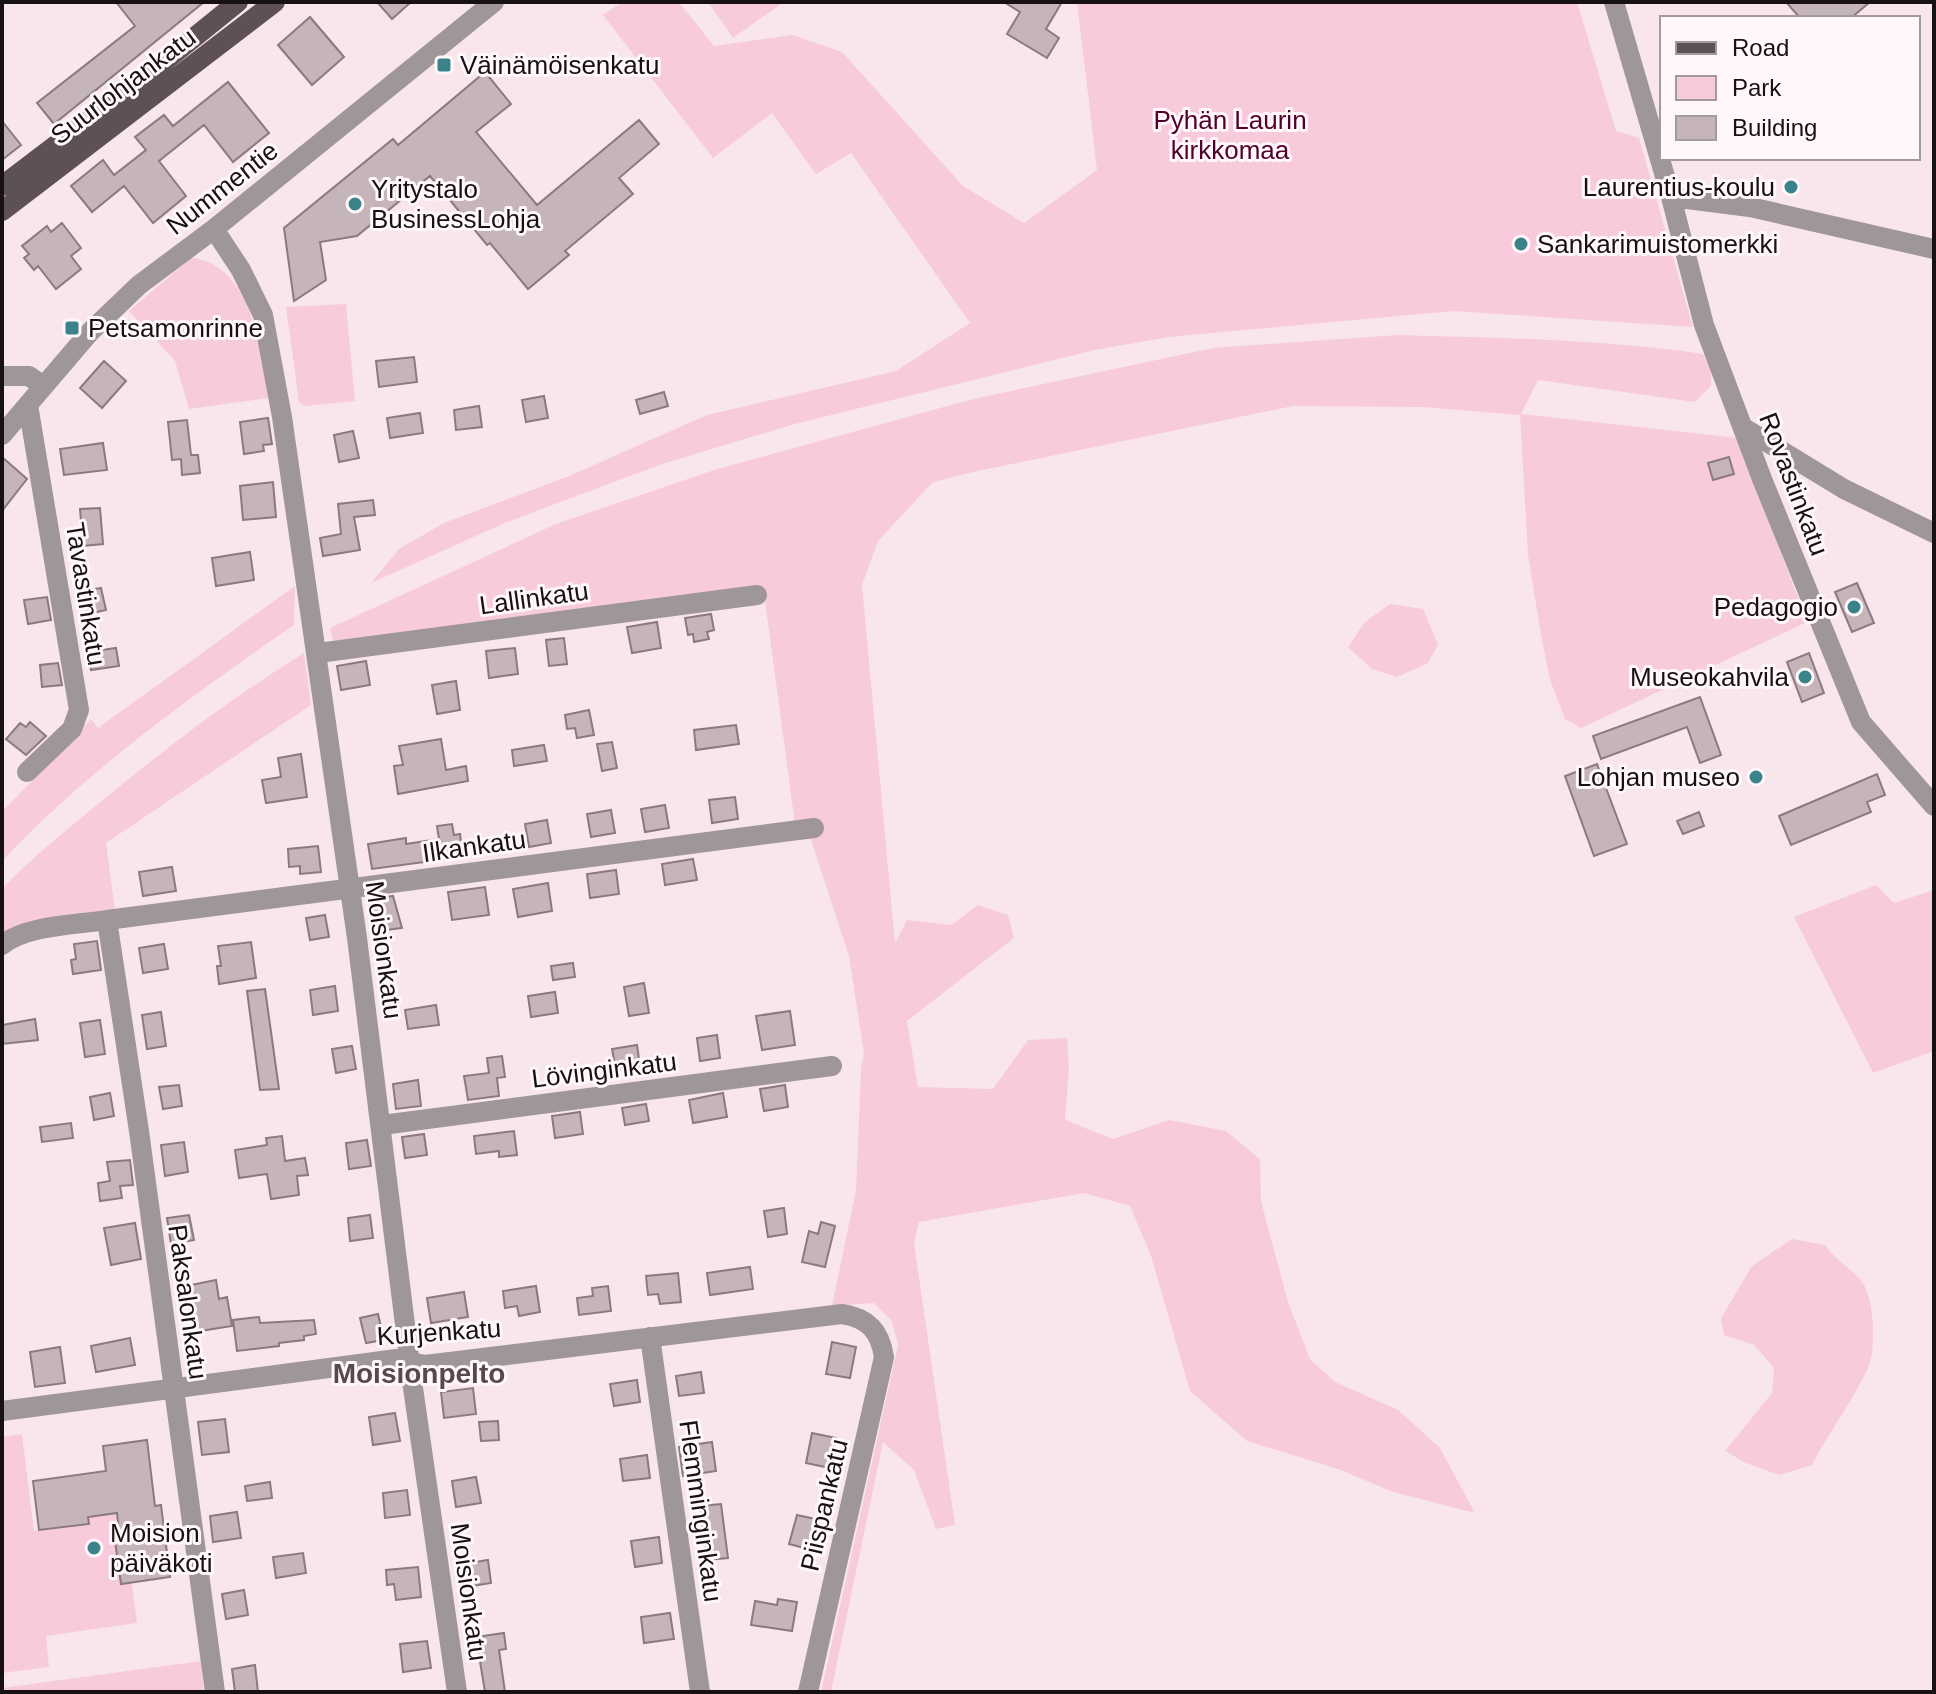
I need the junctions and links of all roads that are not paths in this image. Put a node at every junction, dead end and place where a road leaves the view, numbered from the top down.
1 (238, 2) edge
2 (275, 2) edge
3 (494, 2) edge
4 (1614, 2) edge
5 (1660, 159) edge
6 (1660, 160) edge
7 (2, 186) edge
8 (1671, 197) junction
9 (2, 211) edge
10 (214, 229) junction
11 (1934, 249) edge
12 (2, 376) edge
13 (43, 386) junction
14 (28, 405) junction
15 (1744, 428) junction
16 (2, 435) edge
17 (1934, 533) edge
18 (757, 595) dead end
19 (318, 653) junction
20 (27, 772) dead end
21 (1934, 806) edge
22 (814, 828) dead end
23 (350, 888) junction
24 (107, 920) junction
25 (2, 945) edge
26 (832, 1066) dead end
27 (382, 1125) junction
28 (874, 1331) joint
29 (650, 1337) junction
30 (409, 1361) junction
31 (173, 1388) junction
32 (2, 1411) edge
33 (215, 1692) edge
34 (457, 1692) edge
35 (700, 1692) edge
36 (808, 1692) edge

1 - 7 main road, Suurlohjankatu
2 - 9 main road, Suurlohjankatu
3 - 10 street, Nummentie
4 - 5 street, Rovastinkatu
6 - 8 street, Rovastinkatu
8 - 11 street
8 - 15 street, Rovastinkatu
10 - 13 street, Nummentie
10 - 19 street, Moisionkatu
12 - 13 street
13 - 14 street, Nummentie
14 - 16 street, Nummentie
14 - 20 street, Tavastinkatu
15 - 17 street
15 - 21 street, Rovastinkatu
18 - 19 street, Lallinkatu
19 - 23 street, Moisionkatu
22 - 23 street, Ilkankatu
23 - 24 street, Ilkankatu
23 - 27 street, Moisionkatu
24 - 25 street, Ilkankatu
24 - 31 street, Paksalonkatu
26 - 27 street, Lövinginkatu
27 - 30 street, Moisionkatu
28 - 29 street, Kurjenkatu
28 - 36 street, Piispankatu
29 - 30 street, Kurjenkatu
29 - 35 street, Flemminginkatu
30 - 31 street, Kurjenkatu
30 - 34 street, Moisionkatu
31 - 32 street, Kurjenkatu
31 - 33 street, Paksalonkatu

